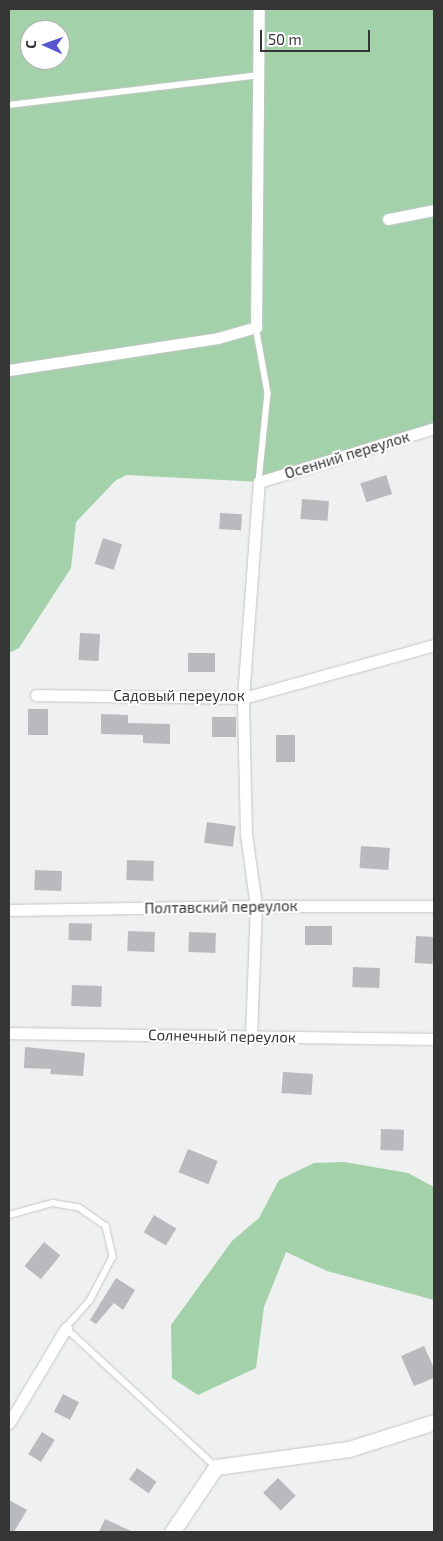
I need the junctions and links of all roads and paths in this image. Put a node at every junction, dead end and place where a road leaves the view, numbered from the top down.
1 (260, 9) edge
2 (259, 75) junction
3 (9, 105) edge
4 (434, 210) edge
5 (388, 219) dead end
6 (256, 327) junction
7 (9, 370) edge
8 (434, 428) edge
9 (259, 482) junction
10 (434, 645) edge
11 (36, 695) dead end
12 (243, 698) junction
13 (256, 906) junction
14 (434, 906) edge
15 (9, 910) edge
16 (9, 1033) edge
17 (251, 1036) junction
18 (434, 1039) edge
19 (9, 1215) edge
20 (66, 1328) junction
21 (434, 1422) edge
22 (9, 1423) edge
23 (216, 1467) junction
24 (172, 1532) edge

1 - 2 street
2 - 3 lane
2 - 6 street
4 - 5 street
6 - 7 street
6 - 9 lane
8 - 9 street, Осенний переулок
9 - 12 street
10 - 12 street, Садовый переулок
11 - 12 street, Садовый переулок
12 - 13 street
13 - 14 street, Полтавский переулок
13 - 15 street, Полтавский переулок
13 - 17 street
16 - 17 street, Солнечный переулок
17 - 18 street, Солнечный переулок
19 - 20 lane
20 - 22 street
20 - 23 lane
21 - 23 street
23 - 24 street

